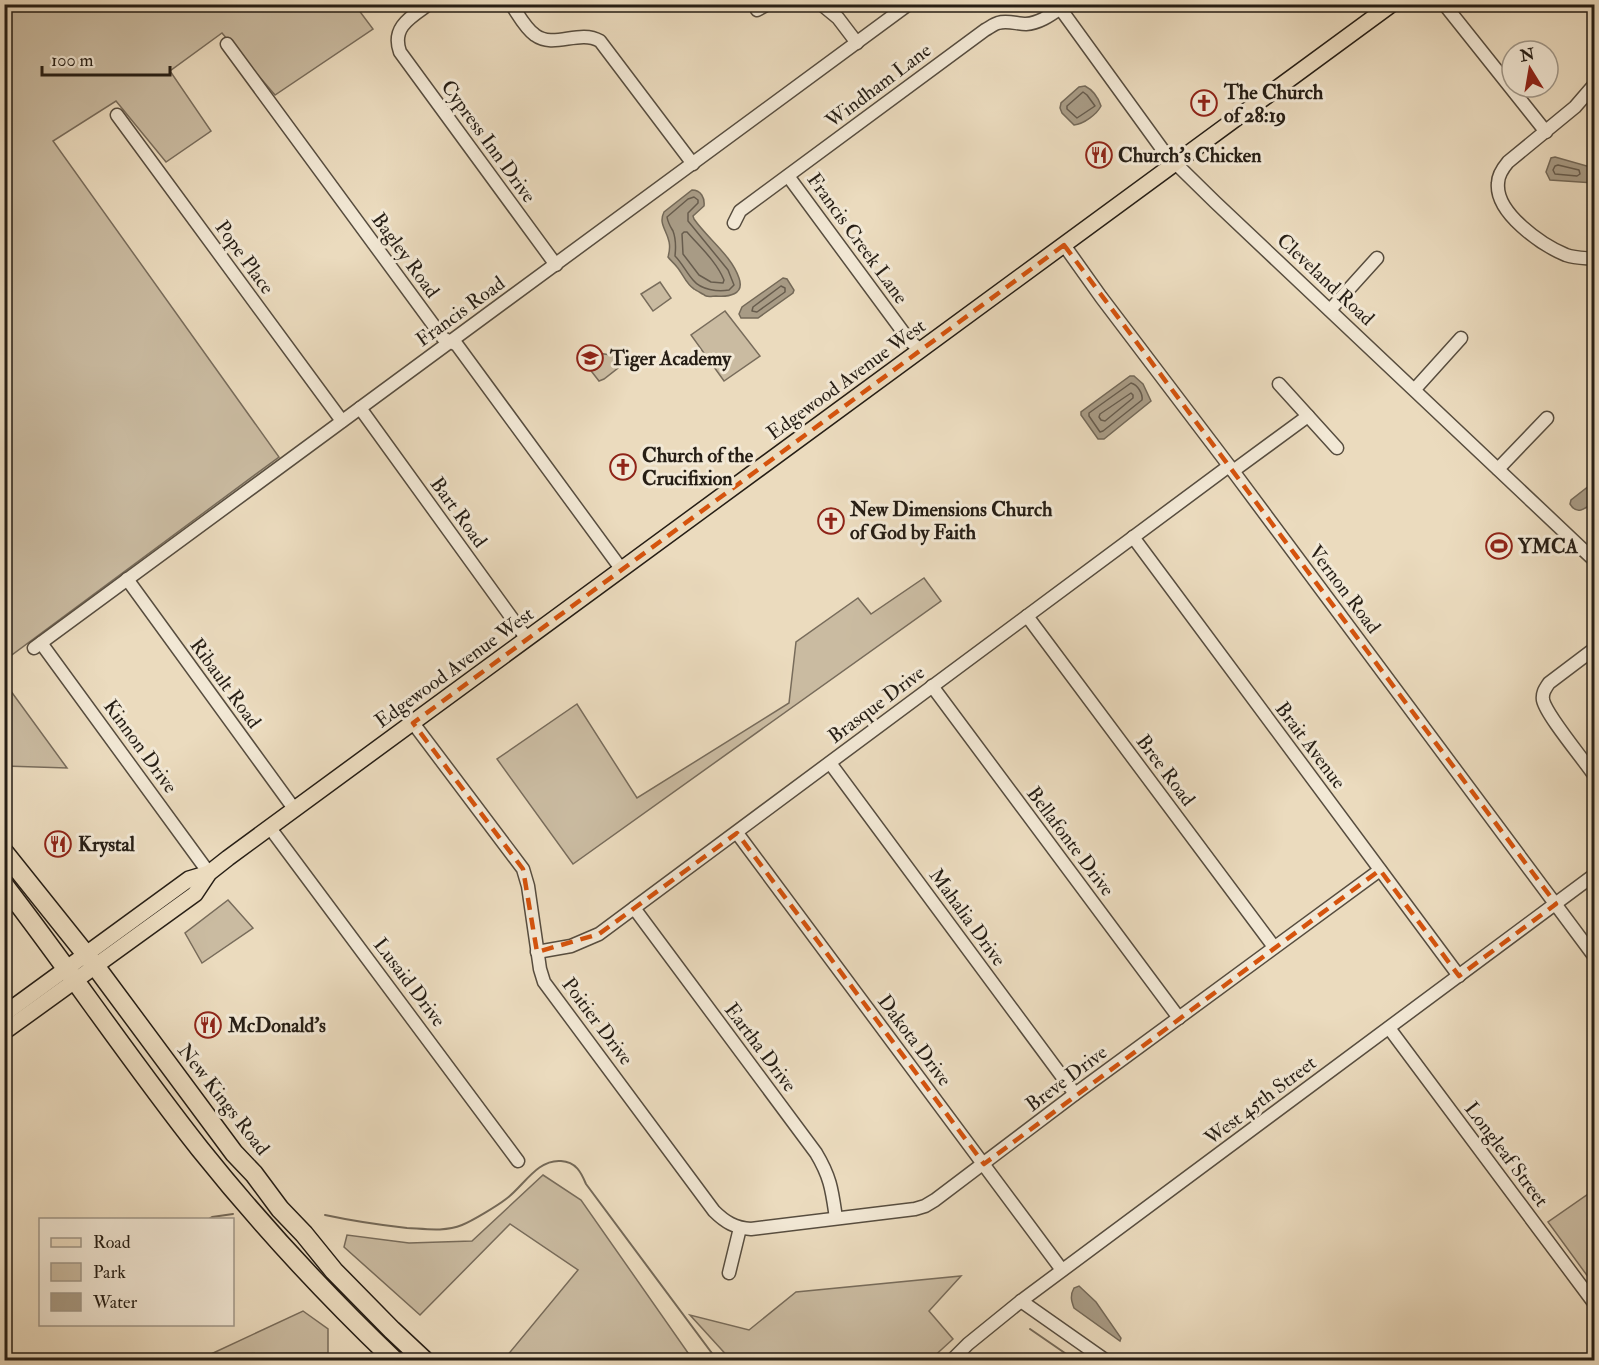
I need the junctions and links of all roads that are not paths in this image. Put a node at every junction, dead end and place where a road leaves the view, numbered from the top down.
1 (429, 4) edge
2 (511, 4) edge
3 (822, 4) edge
4 (909, 4) edge
5 (1392, 4) edge
6 (1444, 4) edge
7 (1061, 6) edge
8 (857, 42) junction
9 (227, 44) dead end
10 (1594, 85) edge
11 (117, 116) dead end
12 (1546, 132) junction
13 (1175, 163) junction
14 (693, 164) junction
15 (788, 176) junction
16 (734, 223) dead end
17 (1064, 245) junction
18 (1377, 258) dead end
19 (1594, 260) edge
20 (556, 265) junction
21 (1330, 310) junction
22 (1461, 338) dead end
23 (450, 342) junction
24 (920, 350) junction
25 (1279, 384) dead end
26 (1415, 389) junction
27 (360, 408) junction
28 (1308, 416) junction
29 (1547, 418) dead end
30 (342, 421) junction
31 (1336, 448) dead end
32 (1231, 469) junction
33 (1498, 469) junction
34 (1133, 537) junction
35 (1594, 560) edge
36 (622, 570) junction
37 (127, 579) junction
38 (1027, 616) junction
39 (527, 639) junction
40 (37, 646) joint
41 (1594, 649) edge
42 (932, 686) junction
43 (413, 723) junction
44 (830, 763) junction
45 (1594, 775) edge
46 (295, 810) junction
47 (270, 828) junction
48 (736, 833) junction
49 (4, 852) edge
50 (1380, 870) junction
51 (209, 873) junction
52 (1594, 875) edge
53 (4, 885) edge
54 (1556, 904) junction
55 (634, 909) junction
56 (1274, 947) junction
57 (537, 952) junction
58 (1594, 956) edge
59 (91, 961) junction
60 (71, 975) junction
61 (1458, 976) junction
62 (4, 1014) edge
63 (1179, 1018) junction
64 (1389, 1028) junction
65 (4, 1032) edge
66 (1075, 1094) junction
67 (518, 1161) dead end
68 (984, 1164) junction
69 (836, 1218) junction
70 (740, 1228) junction
71 (1062, 1270) junction
72 (729, 1273) dead end
73 (1022, 1301) junction
74 (1594, 1303) edge
75 (392, 1330) junction
76 (377, 1344) junction
77 (394, 1360) edge
78 (424, 1360) edge
79 (952, 1360) edge
80 (1105, 1360) edge

1 - 20 street, Cypress Inn Drive
2 - 14 street
3 - 8 street
4 - 8 street, Francis Road
5 - 13 main road, Edgewood Avenue West
6 - 12 street
7 - 13 street, Cleveland Road
7 - 15 street, Windham Lane
8 - 14 street, Francis Road
9 - 23 street, Bagley Road
10 - 12 street
11 - 30 street, Pope Place
12 - 19 street
13 - 17 main road, Edgewood Avenue West
13 - 21 street, Cleveland Road
14 - 20 street, Francis Road
15 - 16 street, Windham Lane
15 - 24 street, Francis Creek Lane
17 - 24 main road, Edgewood Avenue West
17 - 32 street, Vernon Road
18 - 21 street
20 - 23 street, Francis Road
21 - 26 street, Cleveland Road
22 - 26 street
23 - 27 street, Francis Road
23 - 36 street, Bagley Road
24 - 36 main road, Edgewood Avenue West
25 - 28 street
26 - 33 street, Cleveland Road
27 - 30 street, Francis Road
27 - 39 street, Bart Road
28 - 31 street
28 - 32 street, Brasque Drive
29 - 33 street
30 - 37 street, Francis Road
32 - 34 street, Brasque Drive
32 - 54 street, Vernon Road
33 - 35 street, Cleveland Road
34 - 38 street, Brasque Drive
34 - 50 street, Brait Avenue
36 - 39 main road, Edgewood Avenue West
37 - 40 street, Francis Road
37 - 46 street, Ribault Road
38 - 42 street, Brasque Drive
38 - 56 street, Bree Road
39 - 43 main road, Edgewood Avenue West
40 - 51 street, Kinnon Drive
41 - 45 street
42 - 44 street, Brasque Drive
42 - 63 street, Bellafonte Drive
43 - 46 main road, Edgewood Avenue West
43 - 57 street, Poitier Drive
44 - 48 street, Brasque Drive
44 - 66 street, Mahalia Drive
46 - 47 main road, Edgewood Avenue West
47 - 51 main road, Edgewood Avenue West
47 - 67 street, Lusaid Drive
48 - 55 street, Brasque Drive
48 - 68 street, Dakota Drive
49 - 59 highway, New Kings Road
50 - 56 street, Breve Drive
50 - 61 street, Brait Avenue
51 - 59 main road, Edgewood Avenue West
52 - 54 street, West 45th Street
53 - 60 highway
54 - 58 street, Vernon Road
54 - 61 street, West 45th Street
55 - 57 street, Brasque Drive
55 - 69 street, Eartha Drive
56 - 63 street, Breve Drive
57 - 70 street, Poitier Drive
59 - 60 main road, Edgewood Avenue West
59 - 75 highway, New Kings Road
60 - 62 main road
60 - 65 main road
60 - 76 highway
61 - 64 street, West 45th Street
63 - 66 street, Breve Drive
64 - 71 street, West 45th Street
64 - 74 street, Longleaf Street
66 - 68 street, Breve Drive
68 - 69 street, Breve Drive
68 - 71 street, Dakota Drive
69 - 70 street, Breve Drive
70 - 72 street
71 - 73 street, West 45th Street
73 - 79 street, West 45th Street
73 - 80 street
75 - 76 street
75 - 78 highway, New Kings Road
76 - 77 highway

